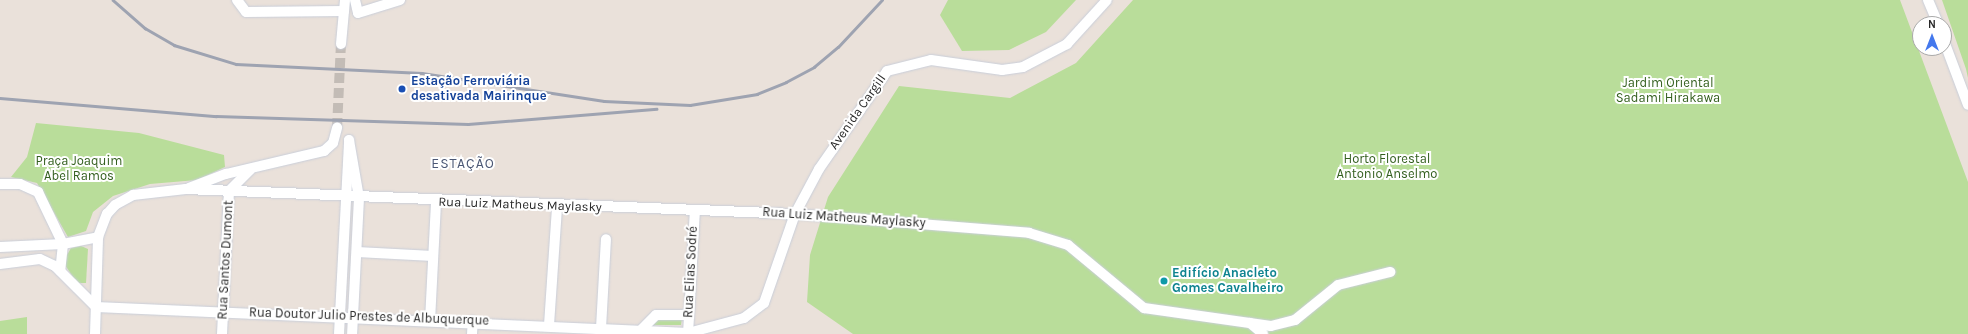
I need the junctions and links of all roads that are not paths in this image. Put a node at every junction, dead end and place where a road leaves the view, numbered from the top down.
1 (237, 0) edge
2 (339, 0) edge
3 (345, 0) edge
4 (355, 0) edge
5 (400, 0) edge
6 (1107, 0) edge
7 (1928, 0) edge
8 (342, 12) junction
9 (1935, 16) edge
10 (341, 44) tunnel mouth
11 (1950, 56) edge
12 (1968, 105) edge
13 (337, 128) tunnel mouth
14 (250, 170) junction
15 (0, 184) edge
16 (186, 189) junction
17 (230, 191) junction
18 (346, 198) junction
19 (359, 198) junction
20 (436, 202) junction
21 (557, 206) junction
22 (695, 210) junction
23 (795, 214) junction
24 (98, 237) junction
25 (606, 239) dead end
26 (62, 244) junction
27 (0, 247) edge
28 (357, 252) junction
29 (433, 256) junction
30 (0, 264) edge
31 (60, 271) junction
32 (1390, 272) dead end
33 (96, 307) junction
34 (223, 311) junction
35 (689, 315) junction
36 (340, 317) junction
37 (353, 318) junction
38 (430, 320) junction
39 (473, 321) junction
40 (1250, 323) junction
41 (549, 325) junction
42 (597, 330) edge
43 (641, 330) junction
44 (688, 333) edge
45 (95, 334) edge
46 (222, 334) edge
47 (339, 334) edge
48 (352, 334) edge
49 (472, 334) edge
50 (1262, 334) edge

1 - 8 street
2 - 8 street
3 - 8 street
4 - 5 street
6 - 23 street, Avenida Cargill
7 - 9 street
8 - 10 street
11 - 12 street
13 - 14 street
14 - 16 street
14 - 17 street, Rua Santos Dumont
15 - 26 street
16 - 17 street, Rua Luiz Matheus Maylasky
16 - 24 street, Rua Luiz Matheus Maylasky
17 - 18 street, Rua Luiz Matheus Maylasky
17 - 34 street, Rua Santos Dumont
18 - 19 street, Rua Luiz Matheus Maylasky
18 - 19 street
18 - 36 street
19 - 20 street, Rua Luiz Matheus Maylasky
19 - 28 street
20 - 21 street, Rua Luiz Matheus Maylasky
20 - 29 street
21 - 22 street, Rua Luiz Matheus Maylasky
21 - 41 street
22 - 23 street, Rua Luiz Matheus Maylasky
22 - 35 street, Rua Elias Sodré
23 - 40 street, Rua Luiz Matheus Maylasky
23 - 44 street, Avenida Cargill
24 - 26 street
24 - 33 street, Rua Luiz Matheus Maylasky
25 - 42 street
26 - 27 street
26 - 31 street
28 - 29 street
28 - 37 street
29 - 38 street
30 - 31 street
31 - 33 street
32 - 40 street, Rua Luiz Matheus Maylasky
33 - 34 street, Rua Doutor Julio Prestes de Albuquerque
33 - 45 street, Rua Luiz Matheus Maylasky
34 - 36 street, Rua Doutor Julio Prestes de Albuquerque
34 - 46 street, Rua Santos Dumont
35 - 43 street
35 - 44 street, Rua Elias Sodré
36 - 37 street, Rua Doutor Julio Prestes de Albuquerque
36 - 47 street
37 - 38 street, Rua Doutor Julio Prestes de Albuquerque
37 - 48 street
38 - 39 street, Rua Doutor Julio Prestes de Albuquerque
39 - 41 street, Rua Doutor Julio Prestes de Albuquerque
39 - 49 street
40 - 50 street
41 - 42 street, Rua Doutor Julio Prestes de Albuquerque
42 - 43 street, Rua Doutor Julio Prestes de Albuquerque
43 - 44 street, Rua Doutor Julio Prestes de Albuquerque

